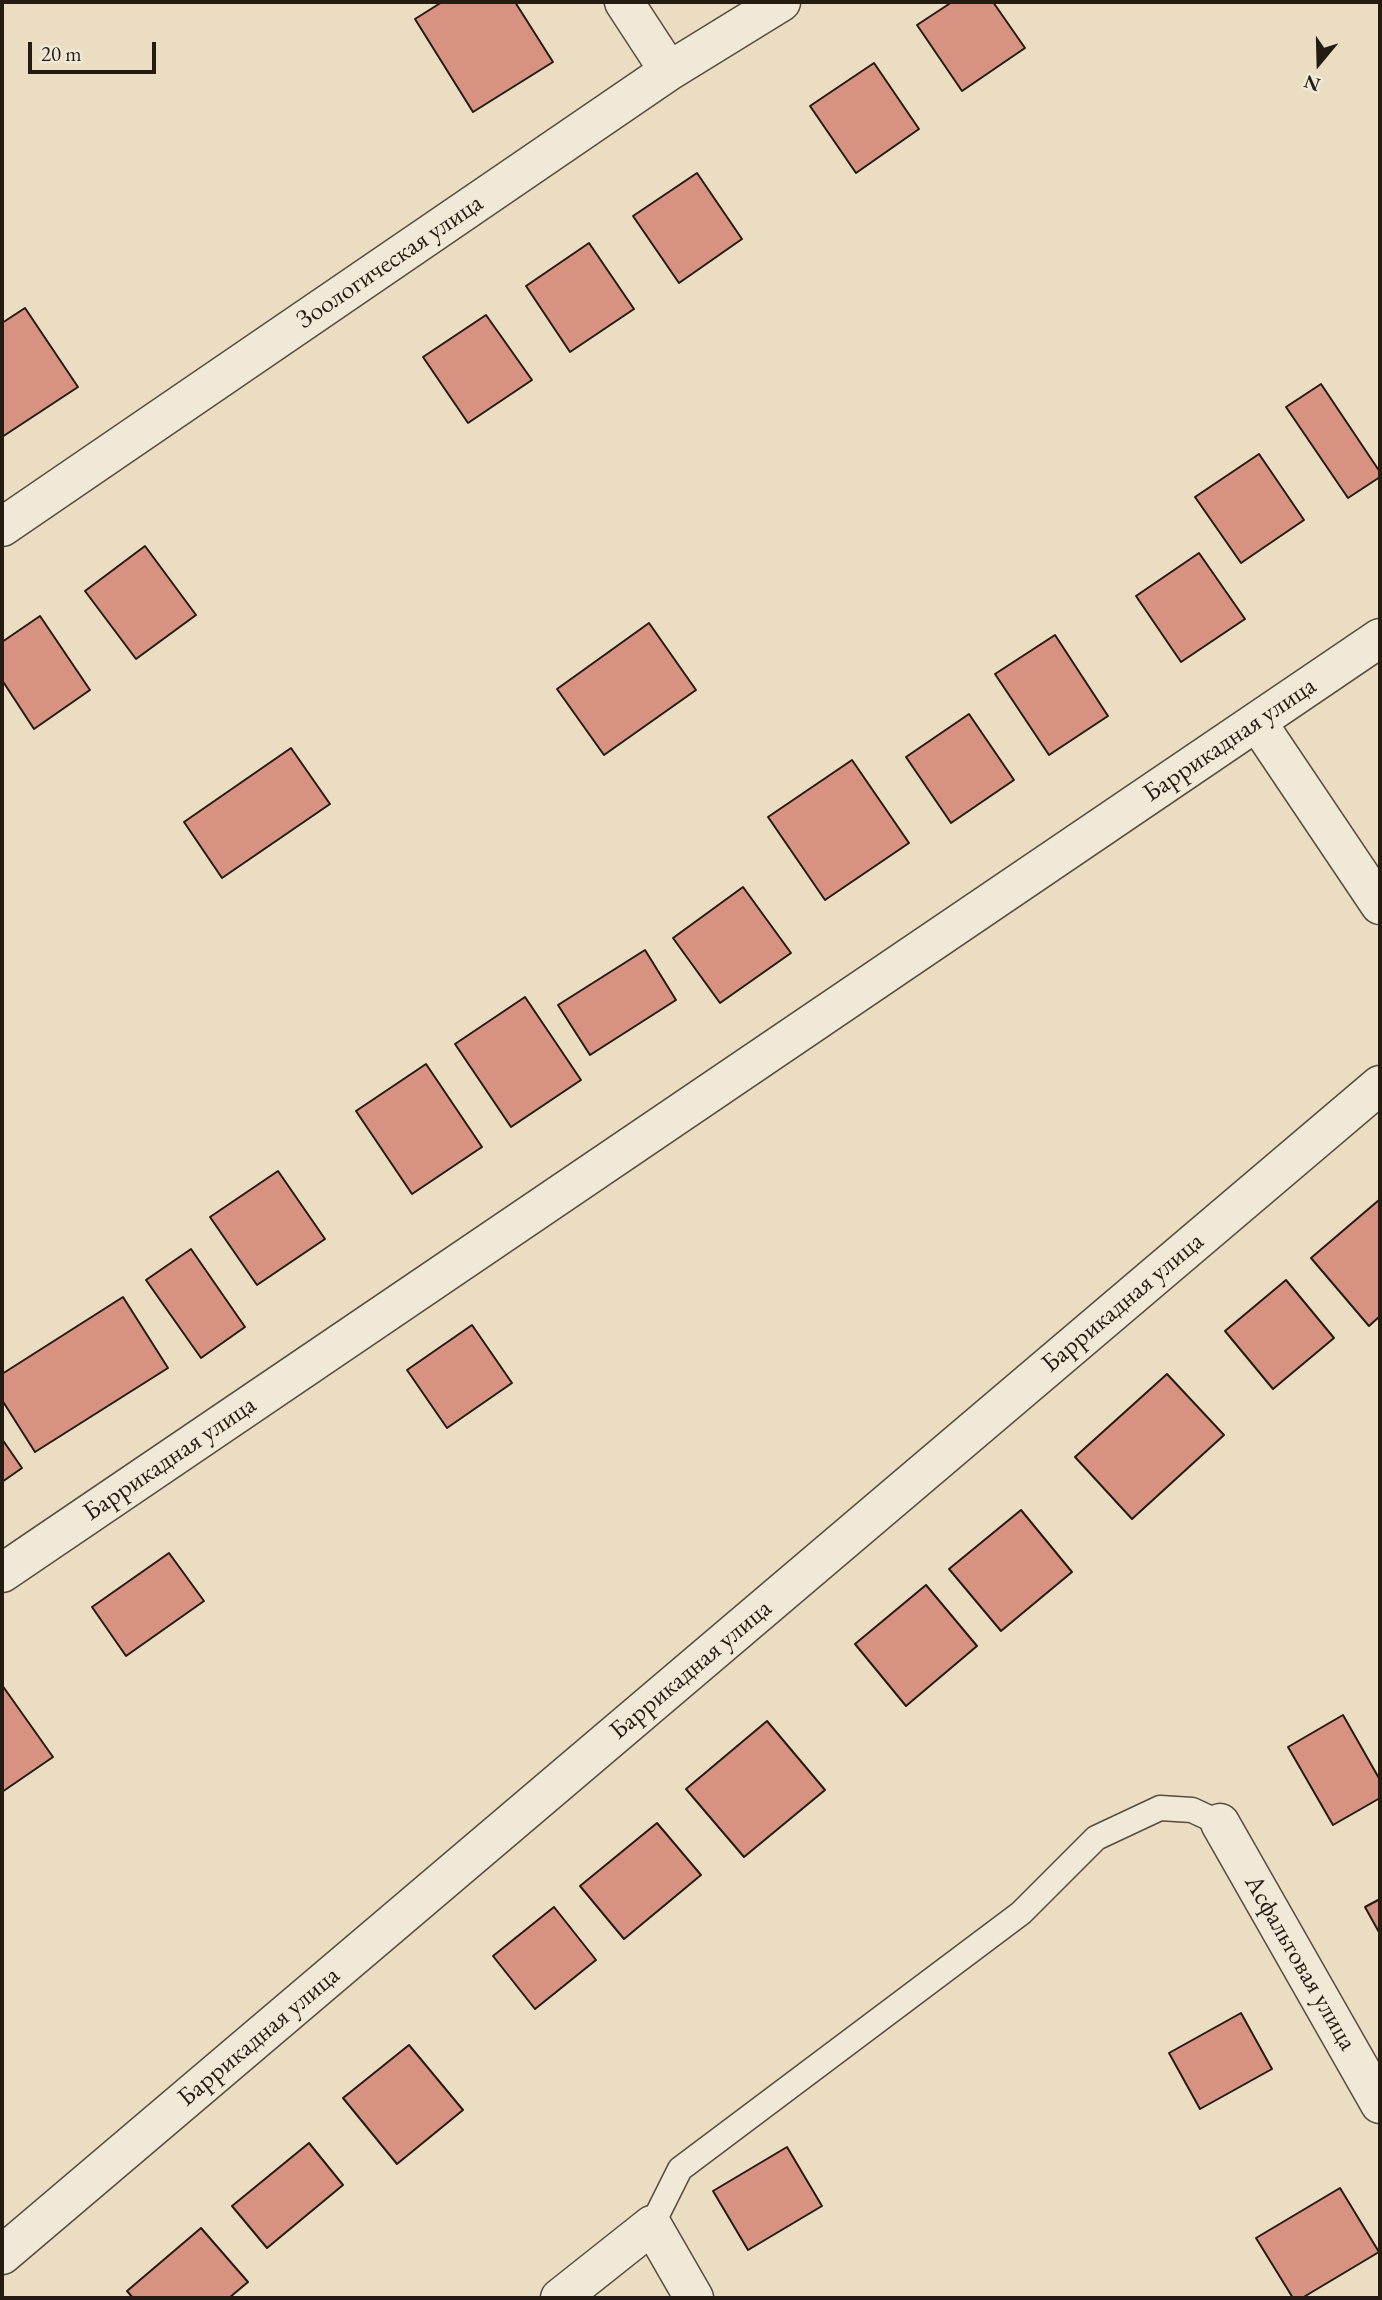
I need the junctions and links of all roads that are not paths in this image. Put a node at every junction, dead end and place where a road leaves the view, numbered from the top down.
1 (624, 2) edge
2 (781, 2) edge
3 (669, 71) junction
4 (2, 527) edge
5 (1380, 638) edge
6 (1256, 722) junction
7 (1380, 905) edge
8 (1380, 1085) edge
9 (2, 1573) edge
10 (1220, 1823) joint
11 (1380, 2104) edge
12 (652, 2225) junction
13 (2, 2255) edge
14 (560, 2298) edge
15 (694, 2298) edge

1 - 3 street
2 - 3 street, Зоологическая улица
3 - 4 street, Зоологическая улица
5 - 6 street, Баррикадная улица
6 - 7 street
6 - 9 street, Баррикадная улица
8 - 13 street, Баррикадная улица
10 - 11 street, Асфальтовая улица
10 - 12 lane
12 - 14 street
12 - 15 street

